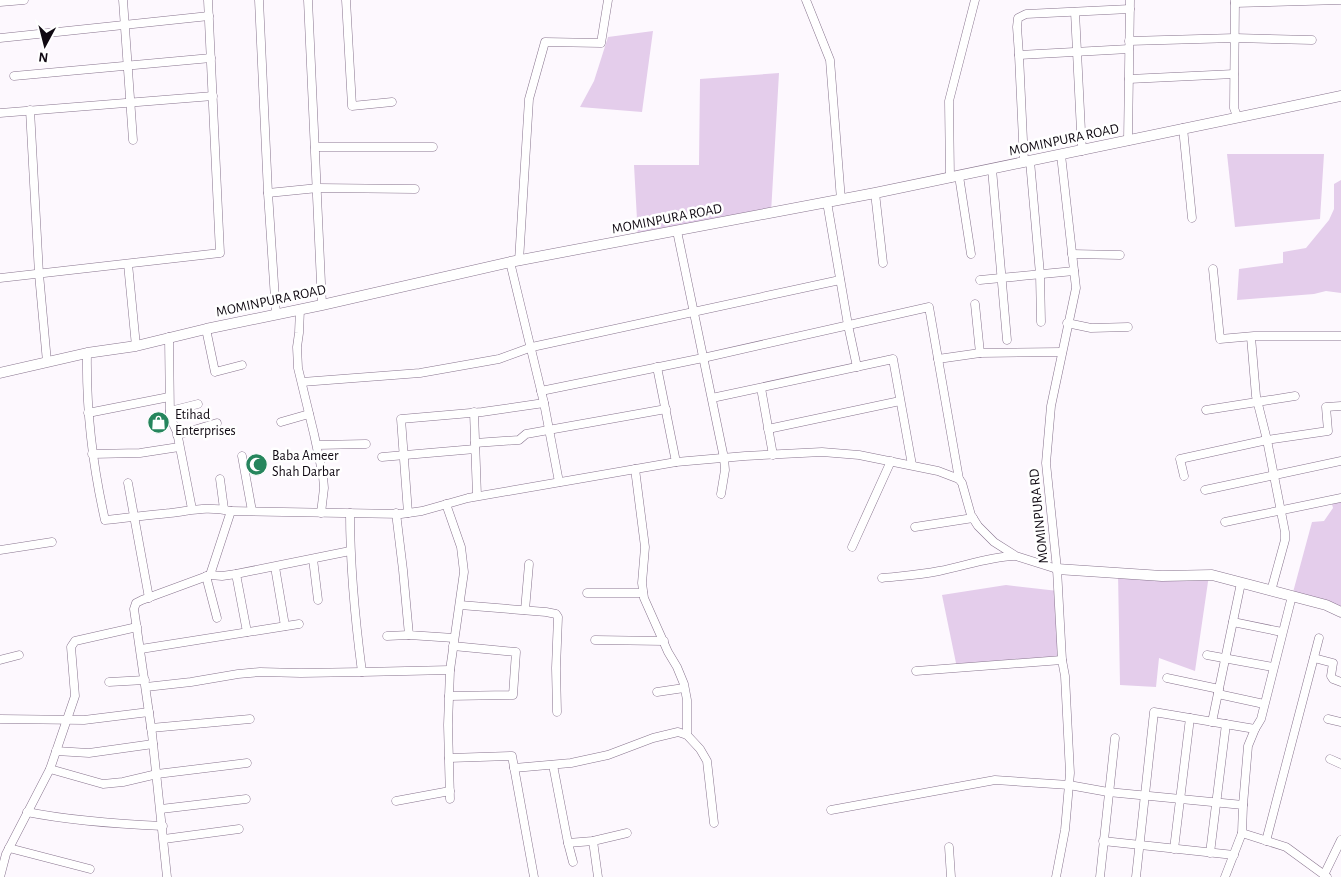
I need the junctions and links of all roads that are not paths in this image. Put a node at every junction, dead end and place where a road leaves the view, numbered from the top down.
1 (24, 0) edge
2 (122, 0) edge
3 (208, 0) edge
4 (259, 0) edge
5 (308, 0) edge
6 (346, 0) edge
7 (608, 0) edge
8 (806, 0) edge
9 (975, 0) edge
10 (1341, 0) edge
11 (1235, 1) edge
12 (0, 2) edge
13 (1130, 4) edge
14 (1075, 12) junction
15 (209, 16) junction
16 (124, 25) junction
17 (0, 38) edge
18 (1235, 38) junction
19 (1312, 40) dead end
20 (1129, 45) junction
21 (1077, 52) junction
22 (1019, 55) junction
23 (211, 58) junction
24 (127, 66) junction
25 (1234, 74) junction
26 (14, 76) dead end
27 (1129, 79) junction
28 (213, 96) junction
29 (1341, 96) edge
30 (130, 102) junction
31 (392, 102) dead end
32 (30, 110) junction
33 (0, 112) edge
34 (1237, 116) junction
35 (1183, 128) junction
36 (133, 140) dead end
37 (1128, 141) junction
38 (316, 147) junction
39 (433, 147) dead end
40 (1082, 151) junction
41 (1061, 155) junction
42 (1026, 162) junction
43 (992, 169) junction
44 (954, 177) junction
45 (318, 188) junction
46 (415, 189) dead end
47 (268, 193) junction
48 (875, 193) junction
49 (841, 200) junction
50 (827, 202) junction
51 (1192, 218) dead end
52 (677, 231) junction
53 (971, 254) dead end
54 (1072, 254) junction
55 (1120, 255) dead end
56 (515, 262) junction
57 (883, 263) dead end
58 (128, 264) junction
59 (1213, 269) dead end
60 (1074, 271) junction
61 (39, 274) junction
62 (1040, 274) junction
63 (0, 278) edge
64 (1002, 278) junction
65 (840, 280) junction
66 (980, 280) dead end
67 (975, 304) dead end
68 (322, 305) junction
69 (300, 309) junction
70 (694, 312) junction
71 (276, 314) junction
72 (1041, 322) dead end
73 (1067, 323) junction
74 (848, 326) junction
75 (1128, 328) dead end
76 (206, 329) junction
77 (1341, 336) edge
78 (1251, 337) junction
79 (169, 338) junction
80 (1007, 340) dead end
81 (136, 346) junction
82 (532, 347) junction
83 (1062, 352) junction
84 (87, 353) junction
85 (980, 353) junction
86 (703, 358) junction
87 (938, 359) junction
88 (46, 362) junction
89 (242, 365) dead end
90 (658, 367) junction
91 (857, 367) junction
92 (0, 373) edge
93 (302, 382) junction
94 (760, 388) junction
95 (541, 391) junction
96 (1295, 396) dead end
97 (169, 397) junction
98 (712, 398) junction
99 (900, 401) junction
100 (1257, 402) junction
101 (544, 403) junction
102 (198, 404) dead end
103 (1341, 406) edge
104 (666, 409) junction
105 (1206, 410) dead end
106 (170, 411) junction
107 (474, 412) junction
108 (88, 413) junction
109 (309, 414) junction
110 (281, 422) dead end
111 (217, 423) dead end
112 (768, 429) junction
113 (549, 431) junction
114 (177, 435) junction
115 (1267, 440) junction
116 (366, 444) dead end
117 (317, 445) junction
118 (475, 446) junction
119 (179, 447) junction
120 (92, 454) junction
121 (773, 455) junction
122 (242, 456) dead end
123 (404, 456) junction
124 (382, 457) dead end
125 (724, 458) junction
126 (891, 461) junction
127 (1341, 461) edge
128 (676, 462) junction
129 (912, 465) junction
130 (635, 469) junction
131 (1274, 475) junction
132 (1184, 476) dead end
133 (220, 479) dead end
134 (958, 479) junction
135 (558, 482) junction
136 (128, 483) dead end
137 (1205, 490) dead end
138 (721, 494) dead end
139 (477, 496) junction
140 (1341, 498) edge
141 (446, 504) junction
142 (192, 509) junction
143 (227, 510) junction
144 (1282, 510) junction
145 (252, 511) junction
146 (321, 513) junction
147 (350, 513) junction
148 (408, 513) junction
149 (396, 514) junction
150 (133, 517) junction
151 (973, 518) junction
152 (1225, 522) dead end
153 (916, 528) dead end
154 (52, 542) dead end
155 (852, 547) dead end
156 (0, 550) edge
157 (350, 551) junction
158 (1016, 556) junction
159 (313, 559) junction
160 (528, 564) dead end
161 (275, 567) junction
162 (1057, 568) junction
163 (236, 574) junction
164 (208, 576) junction
165 (882, 578) dead end
166 (1242, 583) junction
167 (1271, 591) junction
168 (587, 593) dead end
169 (643, 593) junction
170 (1292, 596) junction
171 (148, 598) junction
172 (318, 600) dead end
173 (460, 605) junction
174 (524, 610) junction
175 (1341, 612) edge
176 (217, 618) dead end
177 (1233, 622) junction
178 (299, 624) dead end
179 (285, 626) junction
180 (137, 627) junction
181 (247, 632) junction
182 (1282, 632) junction
183 (408, 635) junction
184 (387, 636) dead end
185 (1319, 638) dead end
186 (595, 640) dead end
187 (664, 641) junction
188 (453, 642) junction
189 (141, 648) junction
190 (19, 655) dead end
191 (1207, 655) dead end
192 (1226, 658) junction
193 (1314, 658) junction
194 (0, 660) edge
195 (1062, 660) junction
196 (1273, 667) junction
197 (450, 670) junction
198 (916, 671) dead end
199 (362, 672) junction
200 (1167, 678) dead end
201 (109, 682) dead end
202 (1341, 682) edge
203 (145, 683) junction
204 (684, 688) junction
205 (657, 692) dead end
206 (1218, 692) junction
207 (449, 696) junction
208 (1264, 704) junction
209 (149, 712) junction
210 (556, 712) dead end
211 (1190, 718) junction
212 (0, 719) edge
213 (250, 719) dead end
214 (1328, 719) dead end
215 (66, 720) junction
216 (1212, 722) junction
217 (1341, 722) edge
218 (1226, 724) junction
219 (151, 728) junction
220 (1255, 729) junction
221 (687, 735) junction
222 (1115, 738) dead end
223 (153, 744) junction
224 (56, 750) junction
225 (449, 758) junction
226 (1330, 759) dead end
227 (247, 763) dead end
228 (1341, 764) edge
229 (553, 765) junction
230 (514, 768) junction
231 (50, 769) junction
232 (157, 774) junction
233 (1069, 785) junction
234 (1108, 792) junction
235 (1144, 796) junction
236 (246, 799) dead end
237 (1180, 799) junction
238 (396, 801) dead end
239 (1216, 802) junction
240 (1243, 805) junction
241 (161, 809) junction
242 (831, 810) dead end
243 (27, 812) junction
244 (714, 823) dead end
245 (163, 826) junction
246 (239, 829) dead end
247 (627, 833) dead end
248 (1242, 833) junction
249 (164, 838) junction
250 (1341, 840) edge
251 (593, 841) junction
252 (1103, 841) junction
253 (1266, 841) junction
254 (568, 843) junction
255 (1140, 845) junction
256 (949, 847) dead end
257 (9, 848) junction
258 (1174, 849) junction
259 (1210, 853) junction
260 (1234, 855) junction
261 (1337, 857) edge
262 (573, 862) dead end
263 (90, 869) dead end
264 (1326, 876) edge
265 (0, 877) edge
266 (168, 877) edge
267 (534, 877) edge
268 (598, 877) edge
269 (951, 877) edge
270 (1056, 877) edge
271 (1100, 877) edge
272 (1136, 877) edge
273 (1225, 877) edge

1 - 12 street
2 - 16 street
3 - 15 street
4 - 47 street
5 - 38 street
6 - 31 street
7 - 56 street
8 - 49 street
9 - 44 street
10 - 11 street
11 - 18 street
13 - 14 street
13 - 20 street
14 - 21 street
14 - 22 street
15 - 16 street
15 - 23 street
16 - 17 street
16 - 24 street
18 - 19 street
18 - 20 street
18 - 25 street
20 - 21 street
20 - 27 street
21 - 22 street
21 - 40 street
22 - 42 street
23 - 24 street
23 - 28 street
24 - 26 street
24 - 30 street
25 - 27 street
25 - 34 street
27 - 37 street
28 - 30 street
28 - 58 street
29 - 34 main road, MOMINPURA ROAD
30 - 32 street
30 - 36 street
32 - 33 street
32 - 61 street
34 - 35 main road, MOMINPURA ROAD
35 - 37 main road, MOMINPURA ROAD
35 - 51 street
37 - 40 main road, MOMINPURA ROAD
38 - 39 street
38 - 45 street
40 - 41 main road, MOMINPURA ROAD
41 - 42 main road, MOMINPURA ROAD
41 - 54 street, MOMINPURA RD
42 - 43 main road, MOMINPURA ROAD
42 - 62 street
43 - 44 main road, MOMINPURA ROAD
43 - 64 street
44 - 48 main road, MOMINPURA ROAD
44 - 53 street
45 - 46 street
45 - 47 street
45 - 68 street
47 - 71 street
48 - 49 main road, MOMINPURA ROAD
48 - 57 street
49 - 50 main road, MOMINPURA ROAD
50 - 52 main road, MOMINPURA ROAD
50 - 65 street
52 - 56 main road, MOMINPURA ROAD
52 - 70 street
54 - 55 street
54 - 60 street, MOMINPURA RD
56 - 68 main road, MOMINPURA ROAD
56 - 82 street
58 - 61 street
58 - 81 street
59 - 78 street
60 - 62 street
60 - 73 street, MOMINPURA RD
61 - 63 street
61 - 88 street
62 - 64 street
62 - 72 street
64 - 66 street
64 - 80 street
65 - 70 street
65 - 74 street
67 - 85 street
68 - 69 main road, MOMINPURA ROAD
69 - 71 main road, MOMINPURA ROAD
69 - 93 street
70 - 82 street
70 - 86 street
71 - 76 main road, MOMINPURA ROAD
73 - 75 street
73 - 83 street, MOMINPURA RD
74 - 86 street
74 - 87 street
74 - 91 street
76 - 79 main road, MOMINPURA ROAD
76 - 89 street
77 - 78 street
78 - 100 street
79 - 81 main road, MOMINPURA ROAD
79 - 97 street
81 - 84 main road, MOMINPURA ROAD
82 - 93 street
82 - 95 street
83 - 85 street
83 - 162 street, MOMINPURA RD
84 - 88 main road, MOMINPURA ROAD
84 - 108 street
85 - 87 street
86 - 90 street
86 - 98 street
87 - 134 street
88 - 92 main road, MOMINPURA ROAD
90 - 95 street
90 - 104 street
91 - 94 street
91 - 99 street
93 - 109 street
94 - 98 street
94 - 112 street
95 - 101 street
96 - 100 street
97 - 106 street
97 - 108 street
98 - 125 street
99 - 112 street
99 - 129 street
100 - 105 street
100 - 115 street
101 - 107 street
101 - 113 street
102 - 106 street
103 - 115 street
104 - 113 street
104 - 128 street
106 - 114 street
107 - 118 street
107 - 123 street
108 - 120 street
109 - 110 street
109 - 117 street
111 - 114 street
112 - 121 street
113 - 118 street
113 - 135 street
114 - 119 street
115 - 131 street
115 - 132 street
116 - 117 street
117 - 146 street
118 - 123 street
118 - 139 street
119 - 120 street
119 - 142 street
120 - 150 street
121 - 125 street
121 - 126 street
122 - 145 street
123 - 124 street
123 - 148 street
125 - 128 street
125 - 138 street
126 - 129 street
126 - 155 street
127 - 131 street
128 - 130 street
129 - 134 street
130 - 135 street
130 - 169 street
131 - 137 street
131 - 144 street
133 - 143 street
134 - 151 street
135 - 139 street
136 - 150 street
139 - 141 street
140 - 144 street
141 - 148 street
141 - 173 street
142 - 143 street
142 - 150 street
143 - 145 street
143 - 164 street
144 - 152 street
144 - 167 street
145 - 146 street
146 - 147 street
147 - 149 street
147 - 157 street
148 - 149 street
149 - 183 street
150 - 171 street
151 - 153 street
151 - 158 street
154 - 156 street
157 - 159 street
157 - 199 street
158 - 162 street
158 - 165 street
159 - 161 street
159 - 172 street
160 - 174 street
161 - 163 street
161 - 179 street
162 - 166 main road
162 - 195 street, MOMINPURA RD
163 - 164 street
163 - 181 street
164 - 171 street
164 - 176 street
166 - 167 main road
166 - 177 street
167 - 170 main road
168 - 169 street
169 - 187 street
170 - 175 main road
170 - 182 street
171 - 180 street
173 - 174 street
173 - 188 street
174 - 210 street
177 - 182 street
177 - 192 street
178 - 179 street
179 - 181 street
180 - 189 street
180 - 215 street
181 - 189 street
182 - 196 street
183 - 184 street
183 - 188 street
185 - 193 street
186 - 187 street
187 - 204 street
188 - 197 street
188 - 207 street
189 - 203 street
190 - 194 street
191 - 192 street
192 - 196 street
192 - 206 street
193 - 202 street
193 - 253 street
195 - 198 street
195 - 233 street, MOMINPURA RD
196 - 208 street
197 - 199 street
197 - 207 street
199 - 203 street
200 - 206 street
201 - 203 street
203 - 209 street
204 - 205 street
204 - 221 street
206 - 208 street
206 - 216 street
207 - 225 street
208 - 220 street
209 - 215 street
209 - 219 street
211 - 216 street
211 - 235 street
211 - 237 street
212 - 215 street
213 - 219 street
214 - 217 street
215 - 224 street
216 - 218 street
218 - 220 street
218 - 239 street
219 - 223 street
220 - 240 street
221 - 229 street
221 - 244 street
222 - 234 street
223 - 224 street
223 - 232 street
224 - 231 street
225 - 230 street
225 - 238 street
226 - 228 street
227 - 232 street
229 - 230 street
229 - 254 street
230 - 267 street
231 - 232 street
231 - 243 street
232 - 241 street
233 - 234 street
233 - 242 street
233 - 270 street, MOMINPURA RD
234 - 235 street
234 - 252 street
235 - 237 street
235 - 255 street
236 - 241 street
237 - 239 street
237 - 258 street
239 - 240 street
239 - 259 street
240 - 248 street
241 - 245 street
243 - 245 street
243 - 257 street
245 - 249 street
246 - 249 street
247 - 251 street
248 - 253 street
248 - 260 street
249 - 266 street
250 - 261 street
251 - 254 street
251 - 268 street
252 - 255 street
252 - 271 street
253 - 264 street
254 - 262 street
255 - 258 street
255 - 272 street
256 - 269 street
257 - 263 street
257 - 265 street
258 - 259 street
259 - 260 street
260 - 273 street
261 - 264 street

